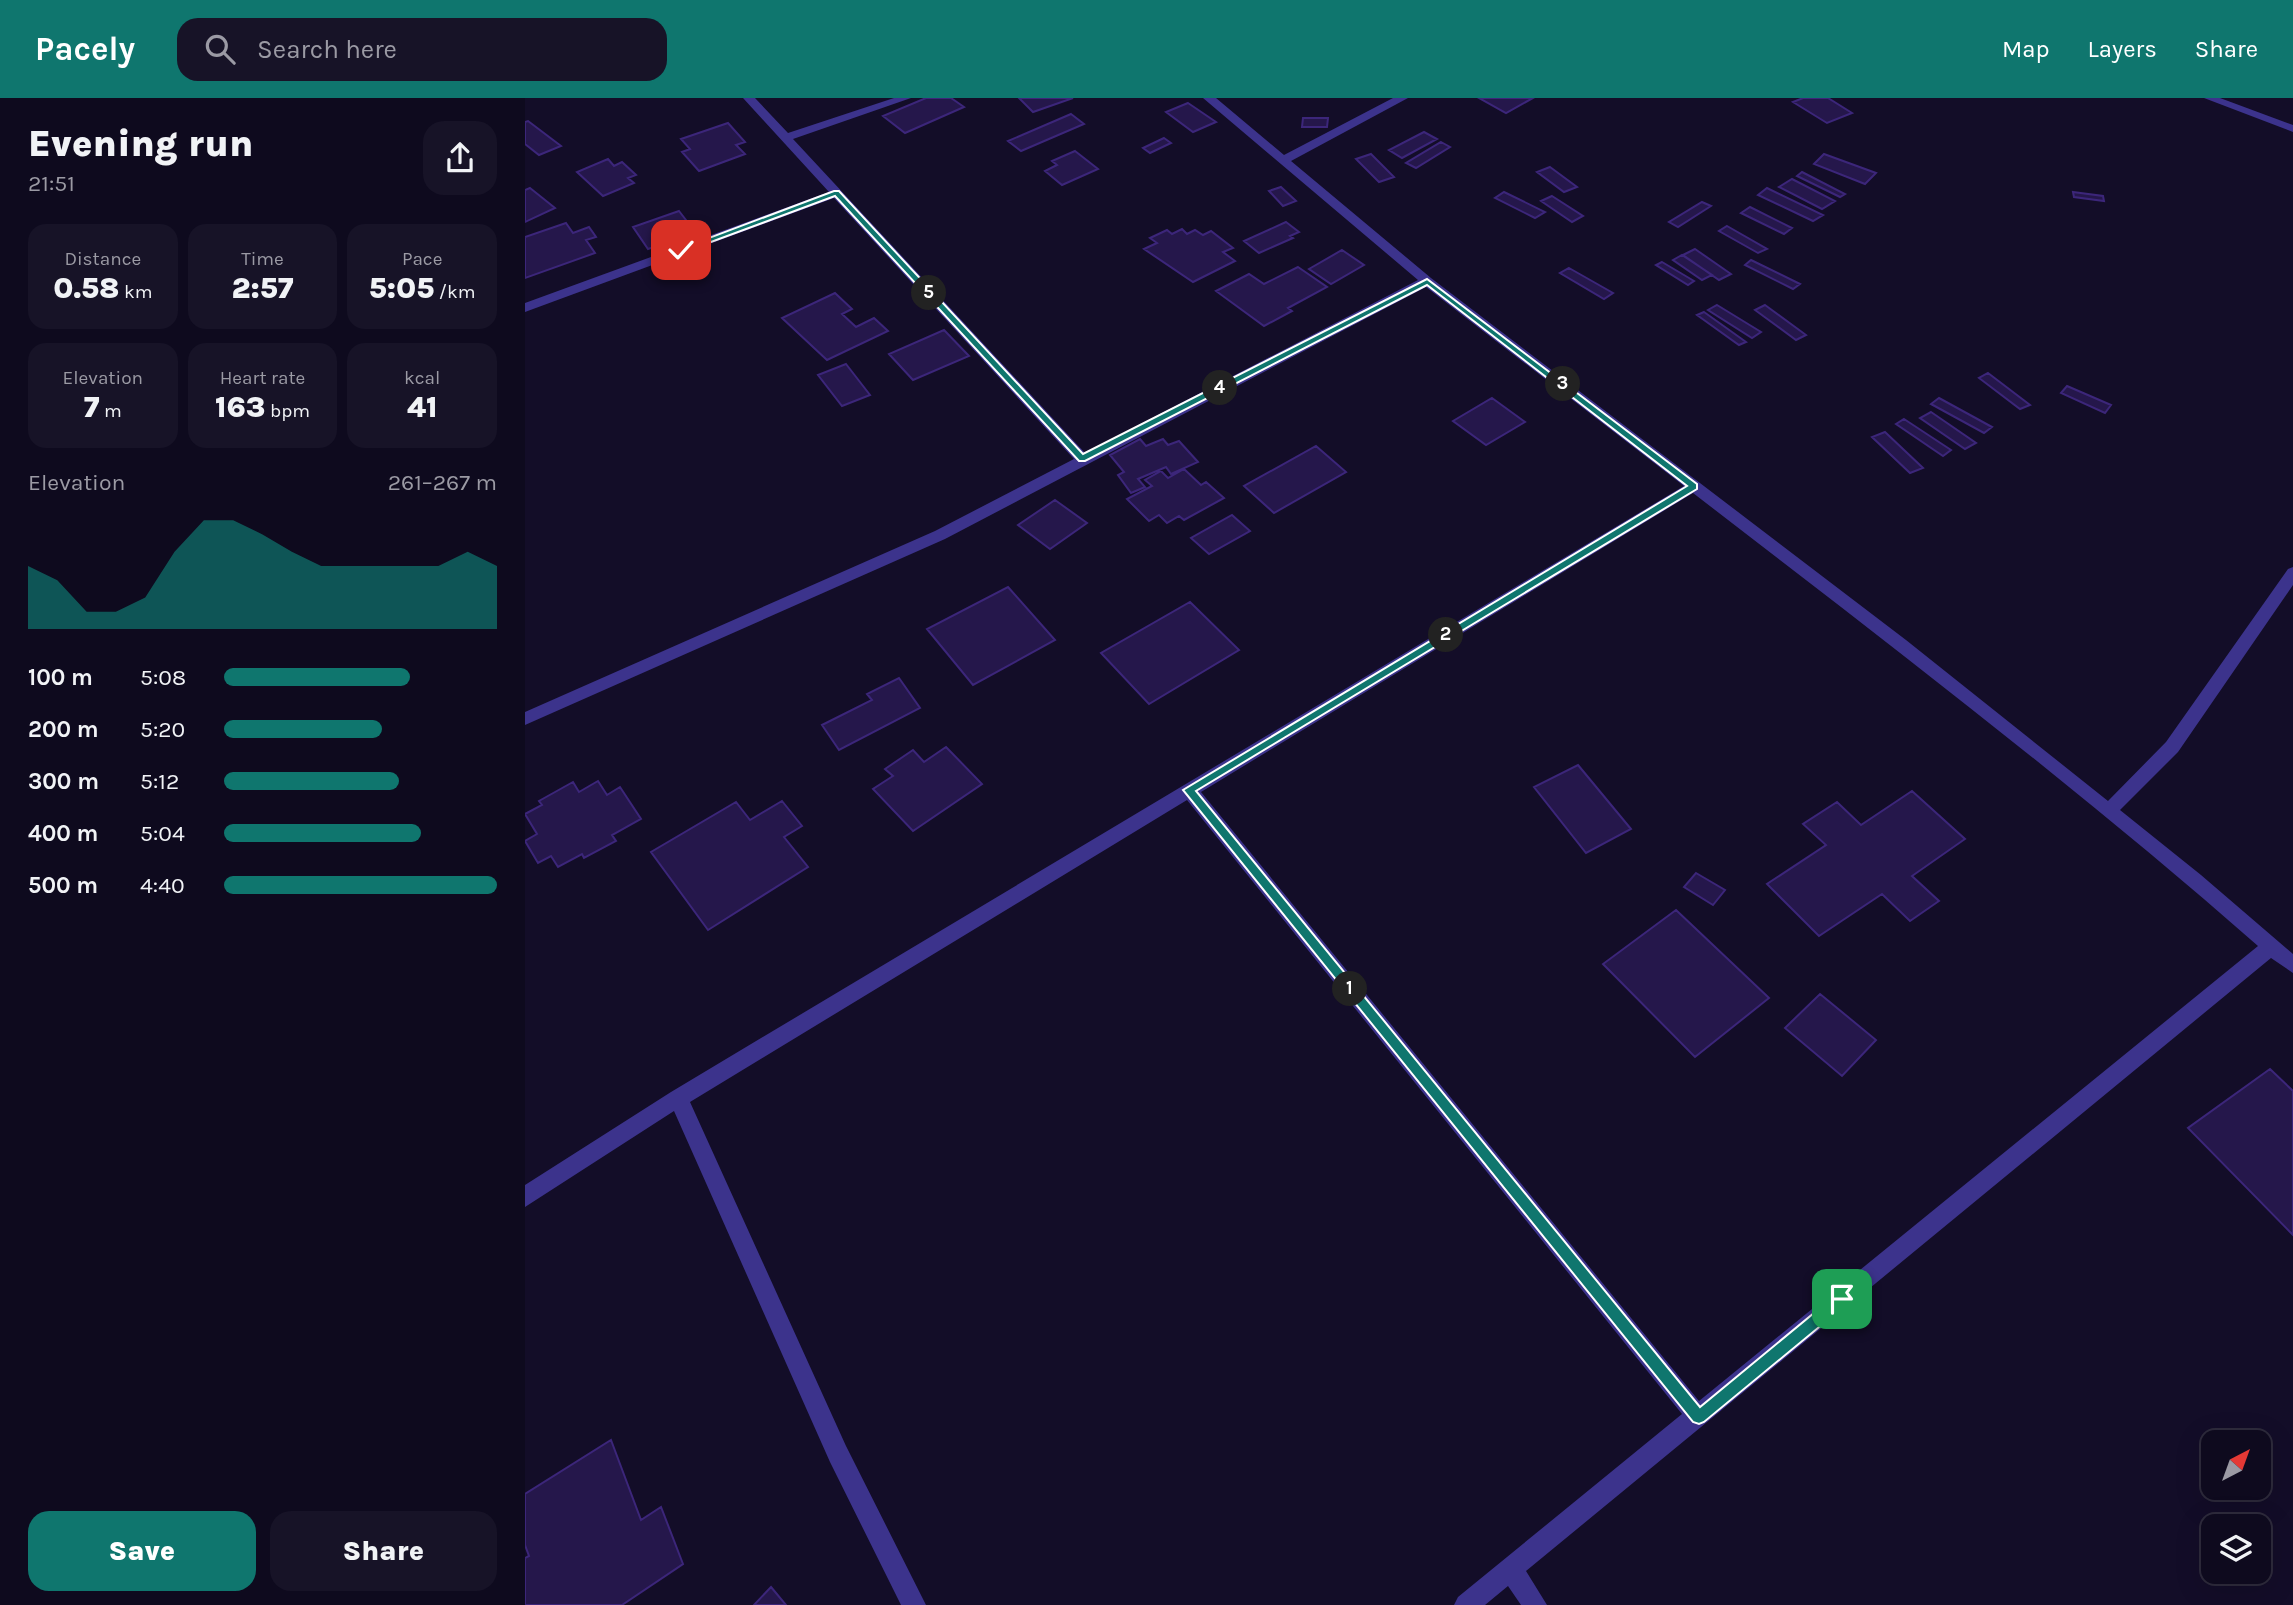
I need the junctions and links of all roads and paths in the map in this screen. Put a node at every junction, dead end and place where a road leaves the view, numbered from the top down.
1 (749, 98) edge
2 (905, 98) edge
3 (1209, 98) edge
4 (1402, 98) edge
5 (2210, 98) edge
6 (2293, 129) edge
7 (785, 138) junction
8 (1283, 160) junction
9 (836, 193) junction
10 (1427, 281) junction
11 (525, 308) edge
12 (1082, 459) junction
13 (1693, 486) junction
14 (2293, 573) edge
15 (525, 719) edge
16 (1189, 790) junction
17 (2109, 811) junction
18 (2272, 946) junction
19 (2293, 965) edge
20 (678, 1098) junction
21 (525, 1197) edge
22 (1699, 1417) junction
23 (1511, 1569) junction
24 (914, 1605) edge
25 (1466, 1605) edge
26 (1535, 1605) edge

1 - 7 street
2 - 7 street
3 - 8 street
4 - 8 street
5 - 6 street
7 - 9 street
8 - 10 street
9 - 11 street
9 - 12 street
10 - 12 street
10 - 13 street
12 - 15 street
13 - 16 street
13 - 17 street
14 - 17 street
16 - 20 street
16 - 22 street
17 - 18 street
18 - 19 street
18 - 22 street
20 - 21 street
20 - 24 street
22 - 23 street
23 - 25 street
23 - 26 street

